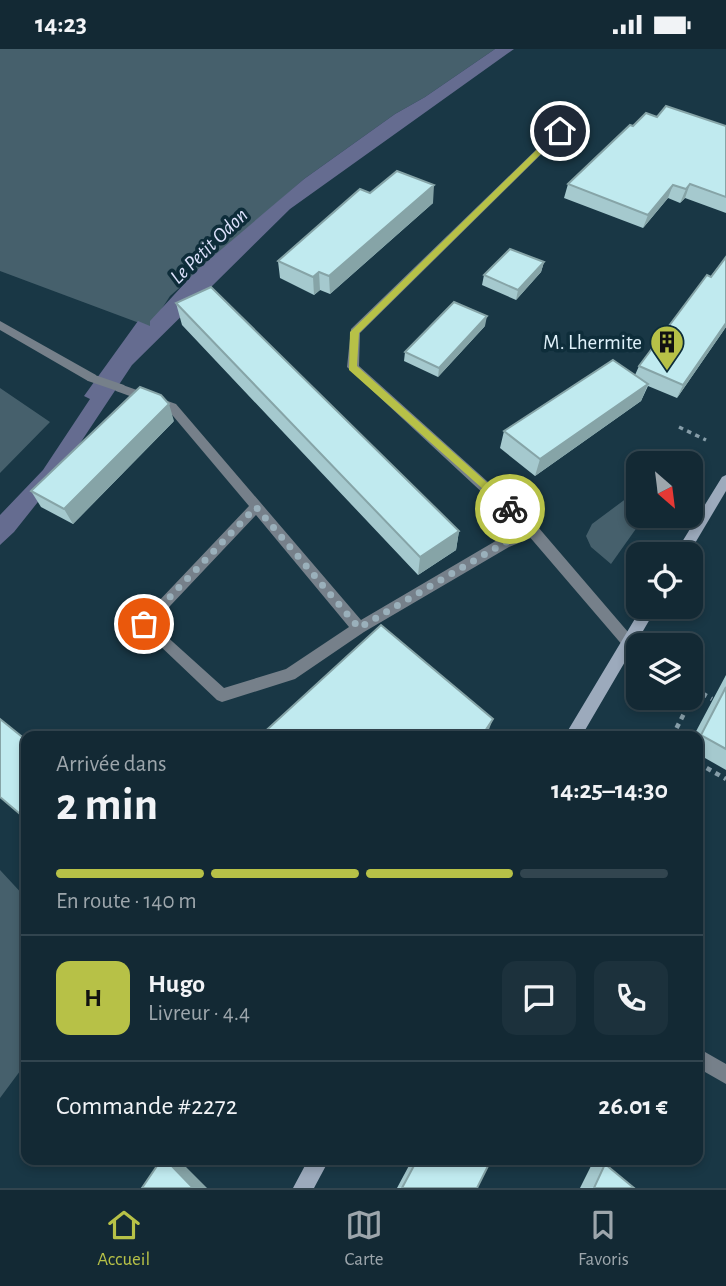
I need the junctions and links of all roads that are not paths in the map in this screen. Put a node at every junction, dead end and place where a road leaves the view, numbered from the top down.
1 (579, 113) dead end
2 (0, 325) edge
3 (726, 480) edge
4 (256, 507) junction
5 (533, 531) junction
6 (689, 542) edge
7 (359, 628) junction
8 (626, 640) edge
9 (626, 648) edge
10 (576, 731) edge
11 (703, 1060) edge
12 (726, 1075) edge
13 (316, 1165) edge
14 (303, 1188) edge

1 - 5 street
2 - 4 street
3 - 6 main road
4 - 7 street
4 - 7 street
5 - 7 street
5 - 8 street
9 - 10 main road
11 - 12 street
13 - 14 main road

